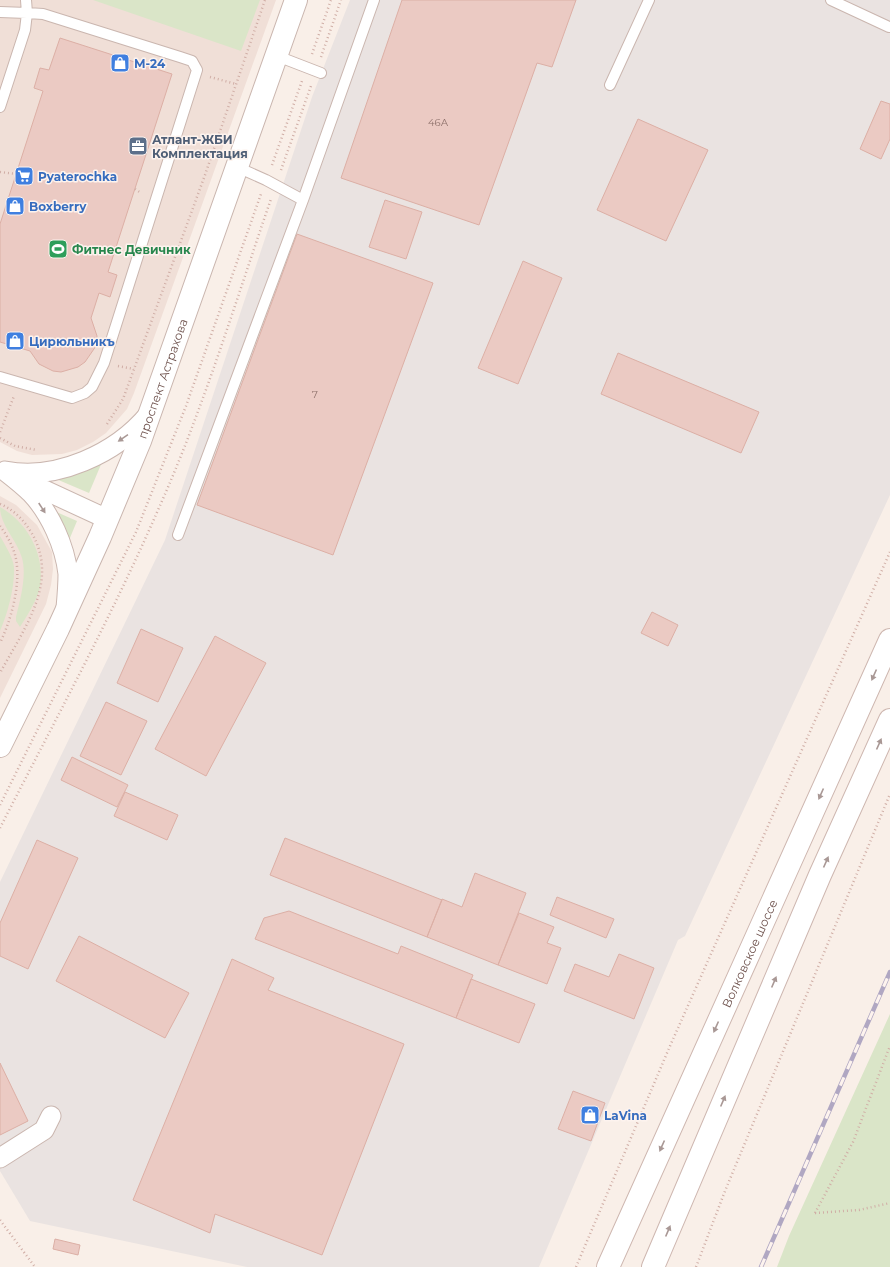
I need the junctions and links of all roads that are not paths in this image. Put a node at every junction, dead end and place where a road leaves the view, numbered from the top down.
1 (26, 0) edge
2 (296, 0) edge
3 (374, 0) edge
4 (649, 0) edge
5 (831, 0) edge
6 (0, 12) edge
7 (27, 13) junction
8 (889, 27) dead end
9 (277, 56) junction
10 (318, 72) road end
11 (610, 85) dead end
12 (0, 106) edge
13 (237, 167) junction
14 (303, 200) junction
15 (0, 377) edge
16 (151, 411) junction
17 (2, 470) edge
18 (107, 520) junction
19 (178, 535) dead end
20 (65, 614) junction
21 (890, 640) edge
22 (890, 720) edge
23 (0, 746) edge
24 (51, 1116) dead end
25 (0, 1158) edge
26 (608, 1267) edge
27 (653, 1267) edge

1 - 7 lane
2 - 9 main road, проспект Астрахова
3 - 14 lane
4 - 11 lane
5 - 8 lane
6 - 7 lane
7 - 12 lane
7 - 15 lane
9 - 10 lane
9 - 13 main road, проспект Астрахова
13 - 14 lane
13 - 16 main road, проспект Астрахова
14 - 19 lane
16 -> 17 street
16 - 18 main road, проспект Астрахова
17 - 18 street
17 -> 20 street
18 - 20 main road, проспект Астрахова
20 - 23 main road, проспект Астрахова
21 -> 26 main road, Волковское шоссе
27 -> 22 main road
24 - 25 street

